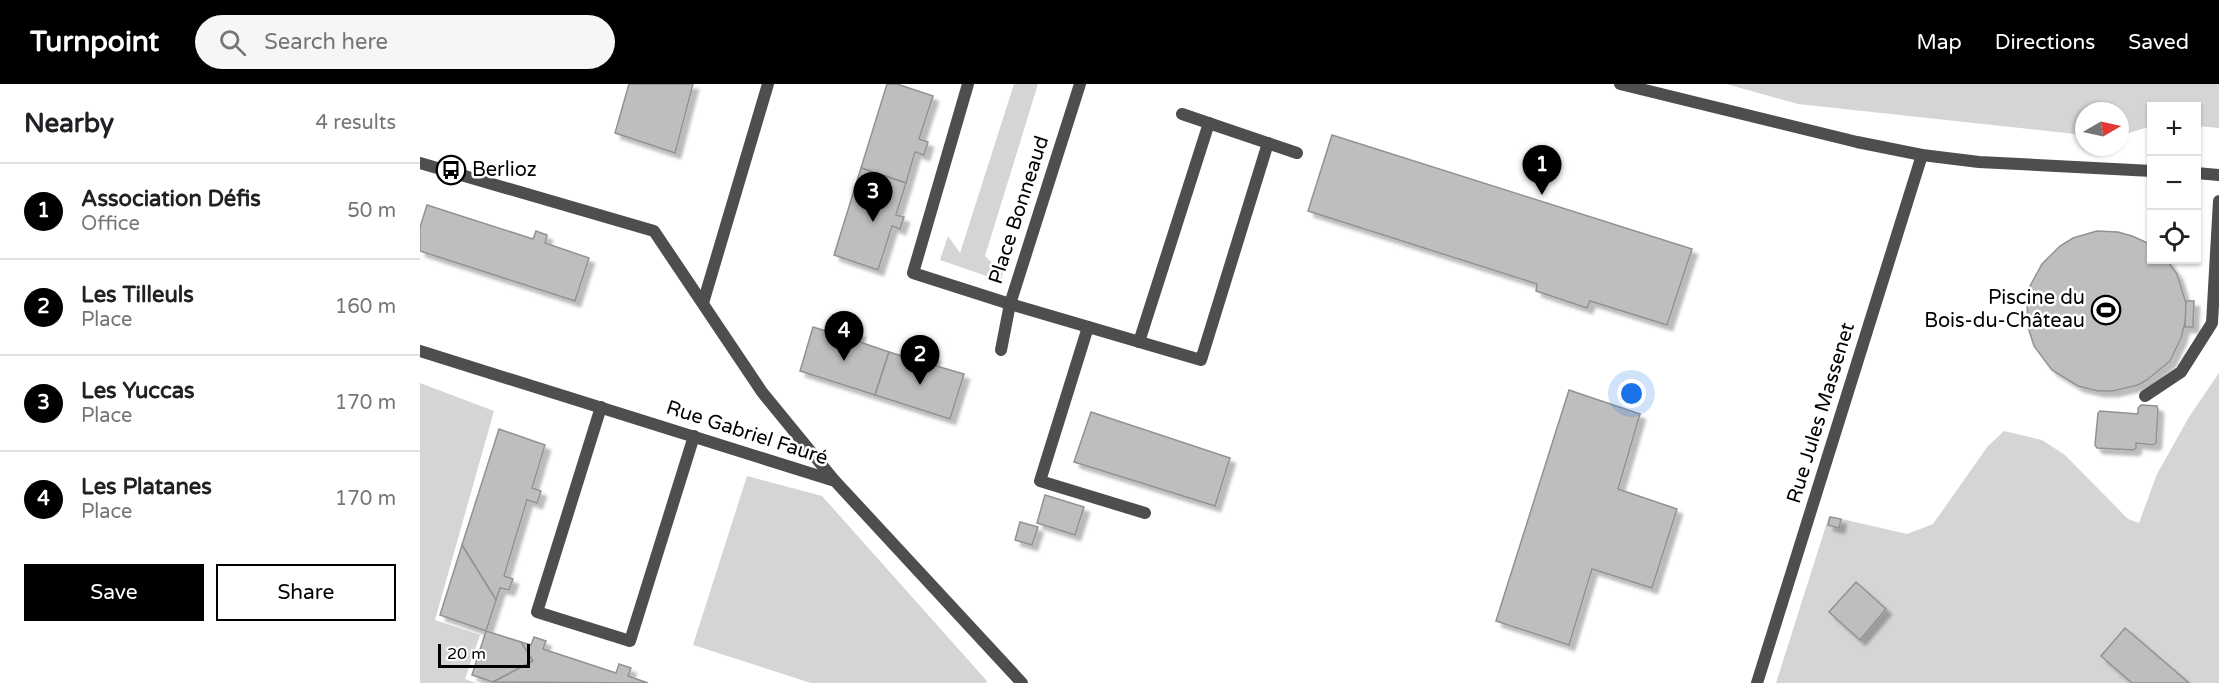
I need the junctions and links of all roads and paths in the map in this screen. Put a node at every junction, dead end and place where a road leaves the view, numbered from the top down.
1 (768, 84) edge
2 (968, 84) edge
3 (1080, 84) edge
4 (1620, 84) edge
5 (1182, 114) dead end
6 (1209, 123) junction
7 (1268, 143) junction
8 (1297, 153) dead end
9 (1922, 155) junction
10 (420, 163) edge
11 (2147, 171) edge
12 (2201, 173) edge
13 (2219, 175) edge
14 (2219, 201) edge
15 (703, 303) junction
16 (1010, 304) junction
17 (1088, 327) junction
18 (1139, 342) junction
19 (1001, 350) dead end
20 (420, 351) edge
21 (2145, 396) dead end
22 (600, 407) junction
23 (694, 436) junction
24 (835, 481) junction
25 (1145, 513) dead end
26 (1022, 683) edge
27 (1757, 683) edge

1 - 15 street
2 - 16 street
3 - 16 street, Place Bonneaud
4 - 9 street
5 - 6 street
6 - 7 street
6 - 18 street
7 - 8 street
7 - 18 street
9 - 11 street
9 - 27 street, Rue Jules Massenet
10 - 15 street
12 - 13 street
14 - 21 street
15 - 24 street
16 - 17 street
16 - 19 street, Place Bonneaud
17 - 18 street
17 - 25 street
20 - 22 street, Rue Gabriel Fauré
22 - 23 street, Rue Gabriel Fauré
22 - 23 street
23 - 24 street, Rue Gabriel Fauré
24 - 26 street, Rue Gabriel Fauré

